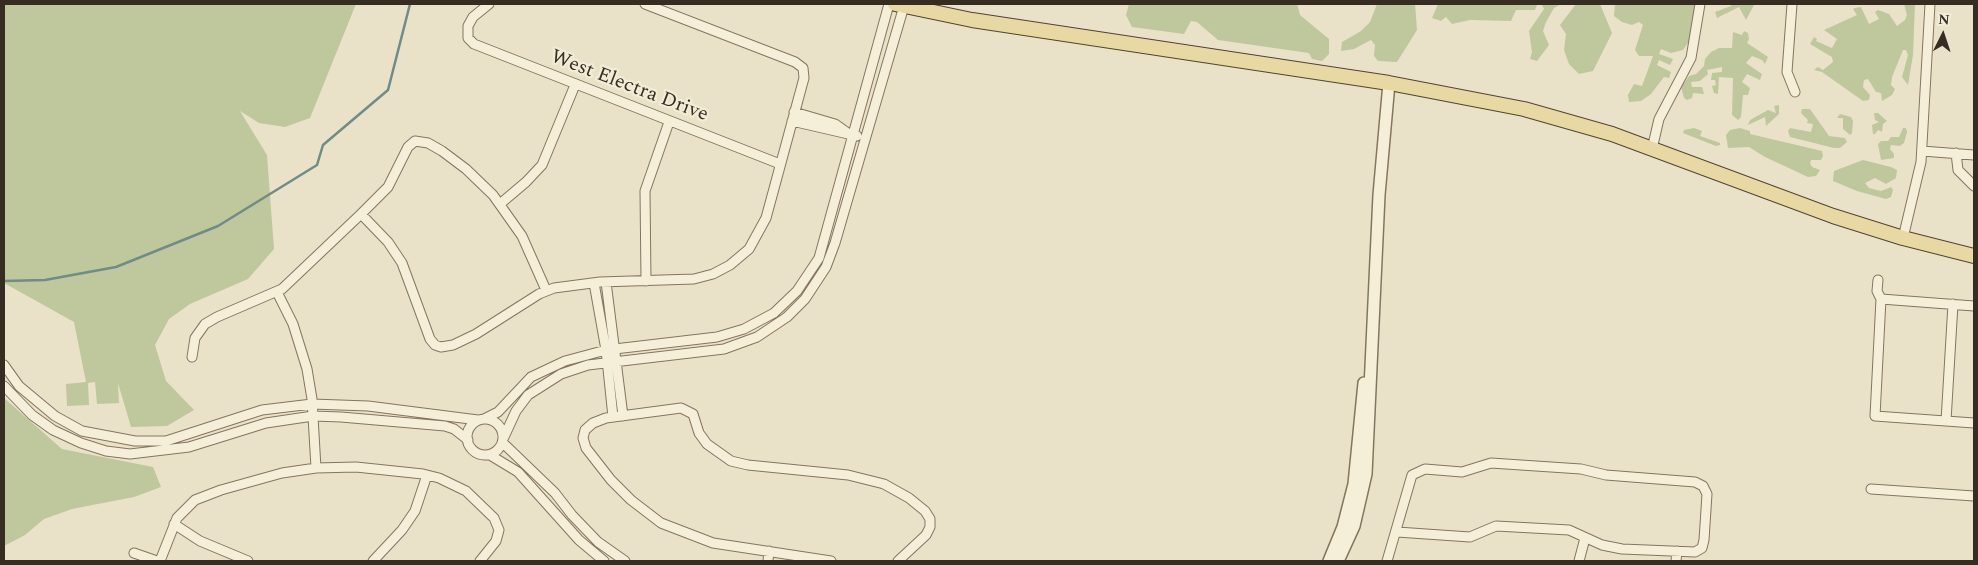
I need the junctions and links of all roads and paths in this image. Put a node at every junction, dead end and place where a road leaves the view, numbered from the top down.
1 (489, 4) edge
2 (646, 4) edge
3 (889, 4) edge
4 (1700, 4) edge
5 (1792, 4) edge
6 (1930, 4) edge
7 (900, 5) edge
8 (1389, 84) junction
9 (575, 85) junction
10 (1795, 92) dead end
11 (793, 117) junction
12 (669, 122) junction
13 (851, 134) junction
14 (865, 139) junction
15 (1652, 148) junction
16 (1922, 151) junction
17 (1956, 154) junction
18 (1974, 155) edge
19 (780, 164) junction
20 (1974, 186) edge
21 (500, 204) junction
22 (361, 214) junction
23 (1903, 238) junction
24 (1974, 256) edge
25 (1878, 280) dead end
26 (646, 281) junction
27 (606, 282) junction
28 (594, 283) junction
29 (546, 290) junction
30 (277, 292) junction
31 (1881, 300) junction
32 (1953, 304) junction
33 (1974, 306) edge
34 (1371, 332) junction
35 (611, 349) junction
36 (192, 357) dead end
37 (612, 362) junction
38 (4, 365) edge
39 (4, 386) edge
40 (312, 404) junction
41 (313, 416) junction
42 (623, 416) junction
43 (613, 418) junction
44 (481, 420) junction
45 (1946, 420) junction
46 (1974, 423) edge
47 (468, 440) junction
48 (503, 440) junction
49 (490, 454) junction
50 (316, 468) junction
51 (427, 475) junction
52 (1871, 489) dead end
53 (1974, 496) edge
54 (174, 524) junction
55 (1398, 532) junction
56 (1585, 538) junction
57 (769, 551) junction
58 (1677, 551) junction
59 (134, 553) dead end
60 (612, 553) junction
61 (158, 561) edge
62 (248, 561) edge
63 (373, 561) edge
64 (480, 561) edge
65 (605, 561) edge
66 (625, 561) edge
67 (768, 561) edge
68 (830, 561) edge
69 (898, 561) edge
70 (1329, 561) edge
71 (1338, 561) edge
72 (1388, 561) edge
73 (1579, 561) edge
74 (1676, 561) edge

1 - 9 street, West Electra Drive
2 - 11 street
3 - 13 street
4 - 15 street
5 - 10 street
6 - 16 street
7 - 8 main road
7 - 14 street
8 - 15 main road
8 - 34 street
9 - 12 street, West Electra Drive
9 - 21 street
11 - 13 street
11 - 19 street
12 - 19 street, West Electra Drive
12 - 26 street
13 - 14 street
13 - 35 street
14 - 37 street
15 - 23 main road
16 - 17 street
16 - 23 street
17 - 18 street
17 - 20 street
19 - 26 street
21 - 22 street
21 - 29 street
22 - 29 street
22 - 30 street
23 - 24 main road
25 - 31 street
26 - 27 street
27 - 28 street
27 - 35 street
28 - 29 street
28 - 35 street
30 - 36 street
30 - 40 street
31 - 32 street
31 - 45 street
32 - 33 street
32 - 45 street
34 - 70 street
34 - 71 street
35 - 37 street
35 - 44 street
37 - 42 street
37 - 43 street
37 - 48 street
38 - 40 street
39 - 41 street
40 - 41 street
40 - 44 street
41 - 47 street
41 - 50 street
42 - 43 street
42 - 69 street
43 - 57 street
44 - 47 street
44 - 48 street
45 - 46 street
47 - 49 street
48 - 49 street
48 - 60 street
49 - 65 street
50 - 51 street
50 - 54 street
51 - 63 street
51 - 64 street
52 - 53 street
54 - 61 street
54 - 62 street
55 - 56 street
55 - 58 street
55 - 72 street
56 - 58 street
56 - 73 street
57 - 67 street
57 - 68 street
58 - 74 street
59 - 61 street
60 - 65 street
60 - 66 street

